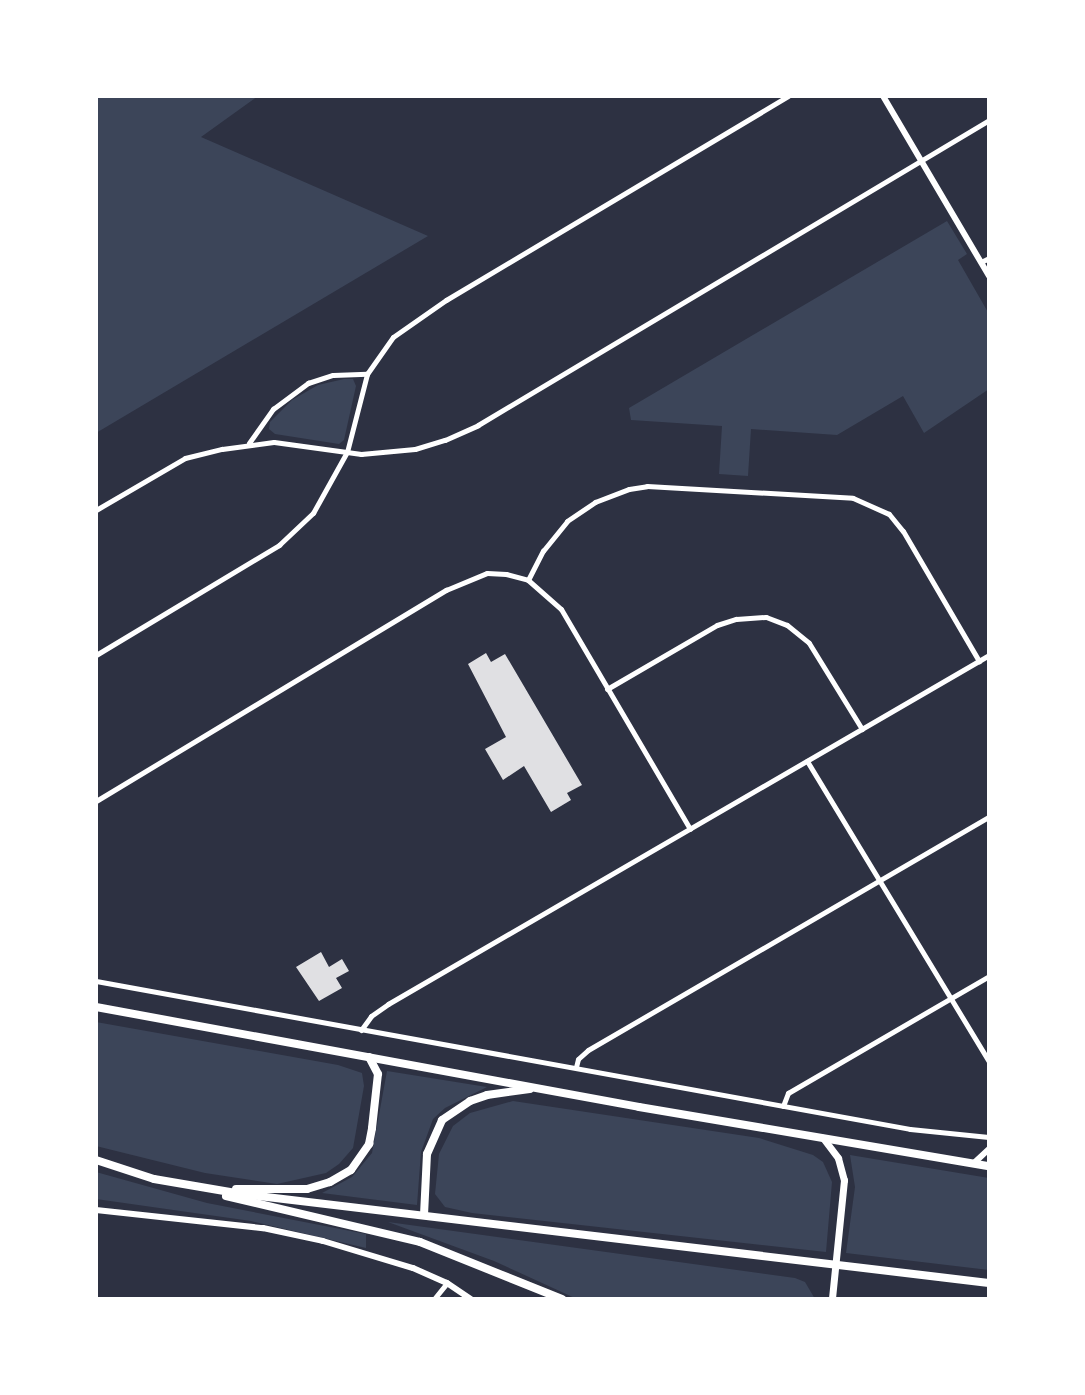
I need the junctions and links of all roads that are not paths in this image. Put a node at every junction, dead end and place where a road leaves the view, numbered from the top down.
1 (788, 96) edge
2 (883, 96) edge
3 (989, 120) edge
4 (921, 162) junction
5 (989, 258) edge
6 (981, 262) junction
7 (989, 276) edge
8 (367, 374) junction
9 (249, 444) junction
10 (347, 452) junction
11 (96, 510) edge
12 (528, 580) junction
13 (96, 655) edge
14 (989, 655) edge
15 (979, 661) junction
16 (607, 689) junction
17 (862, 729) junction
18 (807, 761) junction
19 (96, 801) edge
20 (989, 817) edge
21 (690, 829) junction
22 (878, 881) junction
23 (989, 976) edge
24 (96, 981) edge
25 (951, 999) junction
26 (96, 1007) edge
27 (361, 1030) junction
28 (369, 1057) junction
29 (989, 1062) edge
30 (576, 1067) junction
31 (547, 1089) junction
32 (783, 1106) junction
33 (989, 1137) edge
34 (823, 1138) junction
35 (989, 1149) edge
36 (96, 1160) edge
37 (973, 1163) junction
38 (989, 1166) edge
39 (195, 1187) junction
40 (96, 1210) edge
41 (424, 1215) junction
42 (836, 1266) junction
43 (447, 1283) junction
44 (989, 1283) edge
45 (434, 1299) edge
46 (471, 1299) edge
47 (562, 1299) edge
48 (832, 1299) edge

1 - 8 street
2 - 4 street
3 - 4 street
4 - 6 street
4 - 10 street
5 - 6 street
6 - 7 street
8 - 9 street
8 - 10 street
9 - 10 street
9 - 11 street
10 - 13 street
12 - 15 street
12 - 16 street
12 - 19 street
14 - 15 street
15 - 17 street
16 - 17 street
16 - 21 street
17 - 18 street
18 - 21 street
18 - 22 street
20 - 22 street
21 - 27 street
22 - 25 street
22 - 30 street
23 - 25 street
24 - 27 street
25 - 29 street
25 - 32 street
26 - 28 highway
27 - 30 street
28 - 31 highway
28 - 39 highway
30 - 32 street
31 - 34 highway
31 - 41 highway
32 - 33 street
34 - 37 highway
34 - 42 main road
35 - 37 street
36 - 39 highway
37 - 38 highway
39 - 41 highway
39 - 47 highway
40 - 43 street
41 - 42 highway
42 - 44 highway
42 - 48 main road
43 - 45 street
43 - 46 street

